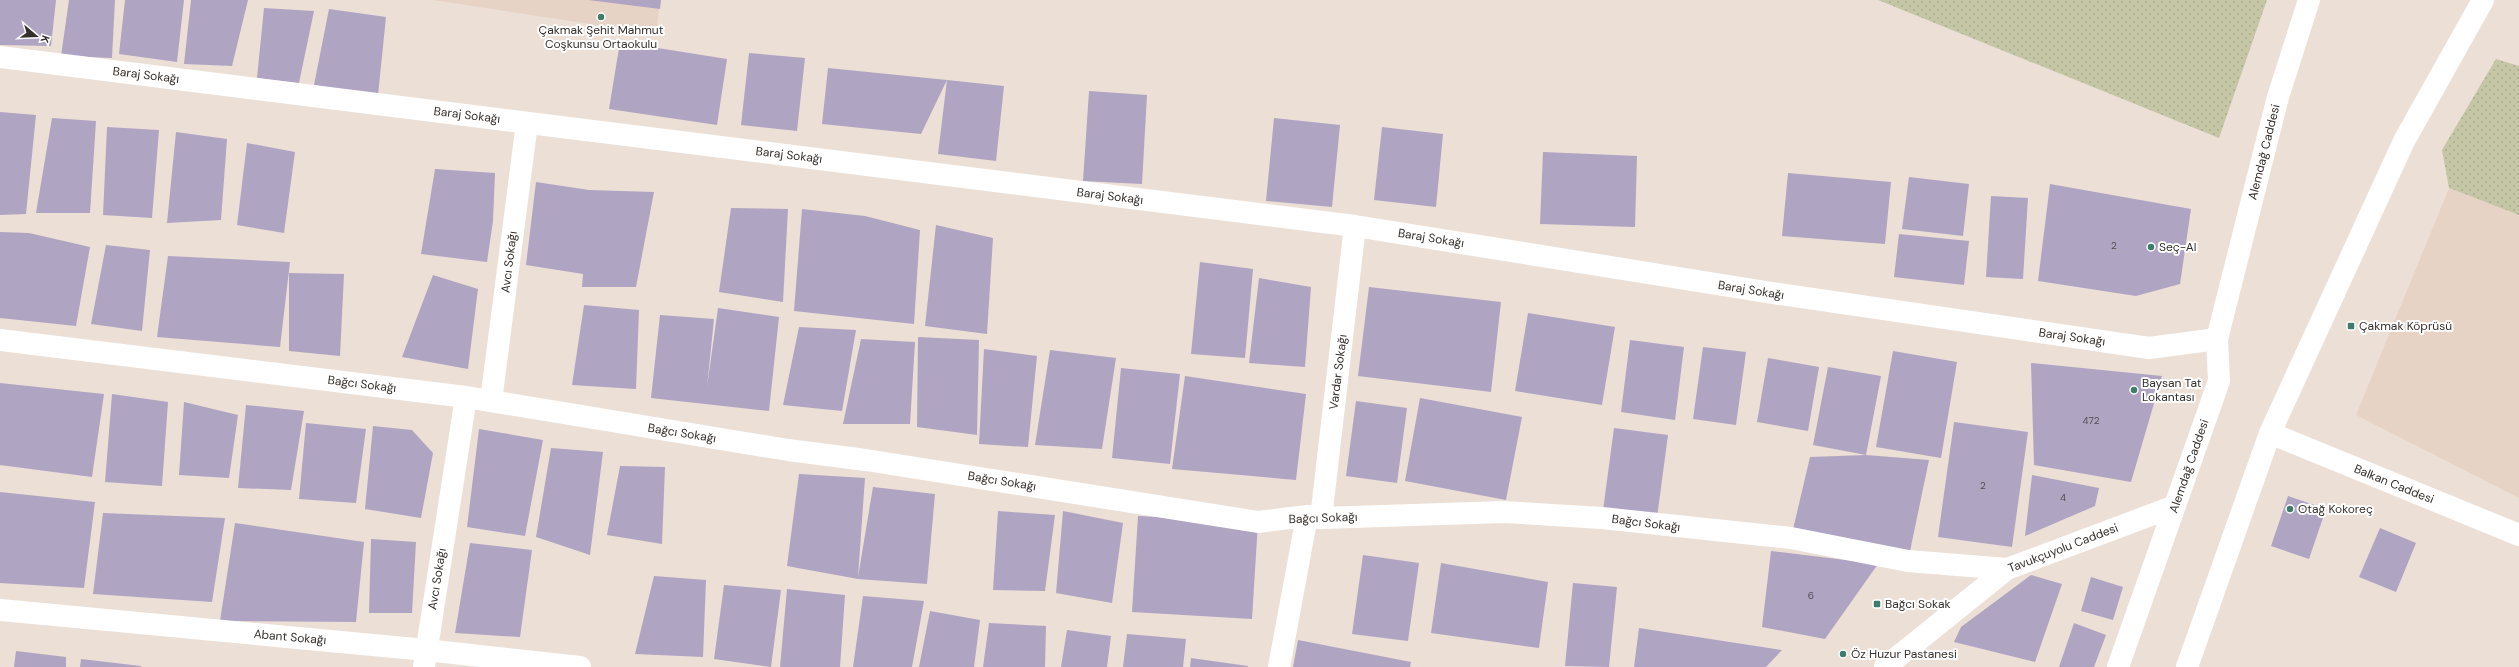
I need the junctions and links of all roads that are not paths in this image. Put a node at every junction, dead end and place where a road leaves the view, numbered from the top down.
1 (2309, 0) edge
2 (2483, 0) edge
3 (0, 57) edge
4 (527, 123) junction
5 (1355, 226) junction
6 (2217, 339) junction
7 (0, 340) edge
8 (466, 397) junction
9 (491, 401) junction
10 (2270, 433) junction
11 (2175, 506) junction
12 (1314, 517) junction
13 (2519, 535) edge
14 (2007, 569) junction
15 (0, 610) edge
16 (425, 658) edge
17 (580, 667) edge
18 (1279, 667) edge
19 (1885, 667) edge
20 (2118, 667) edge
21 (2187, 667) edge

1 - 6 street, Alemdağ Caddesi
2 - 10 street
3 - 4 street, Baraj Sokağı
4 - 5 street, Baraj Sokağı
4 - 9 street, Avcı Sokağı
5 - 6 street, Baraj Sokağı
5 - 12 street, Vardar Sokağı
6 - 11 street, Alemdağ Caddesi
7 - 8 street, Bağcı Sokağı
8 - 9 street, Bağcı Sokağı
8 - 16 street, Avcı Sokağı
9 - 12 street, Bağcı Sokağı
10 - 13 street, Balkan Caddesi
10 - 21 street
11 - 14 street, Tavukçuyolu Caddesi
11 - 20 street, Alemdağ Caddesi
12 - 14 street, Bağcı Sokağı
12 - 18 street, Vardar Sokağı
14 - 19 street, Tavukçuyolu Caddesi
15 - 16 street, Abant Sokağı
16 - 17 street, Abant Sokağı

